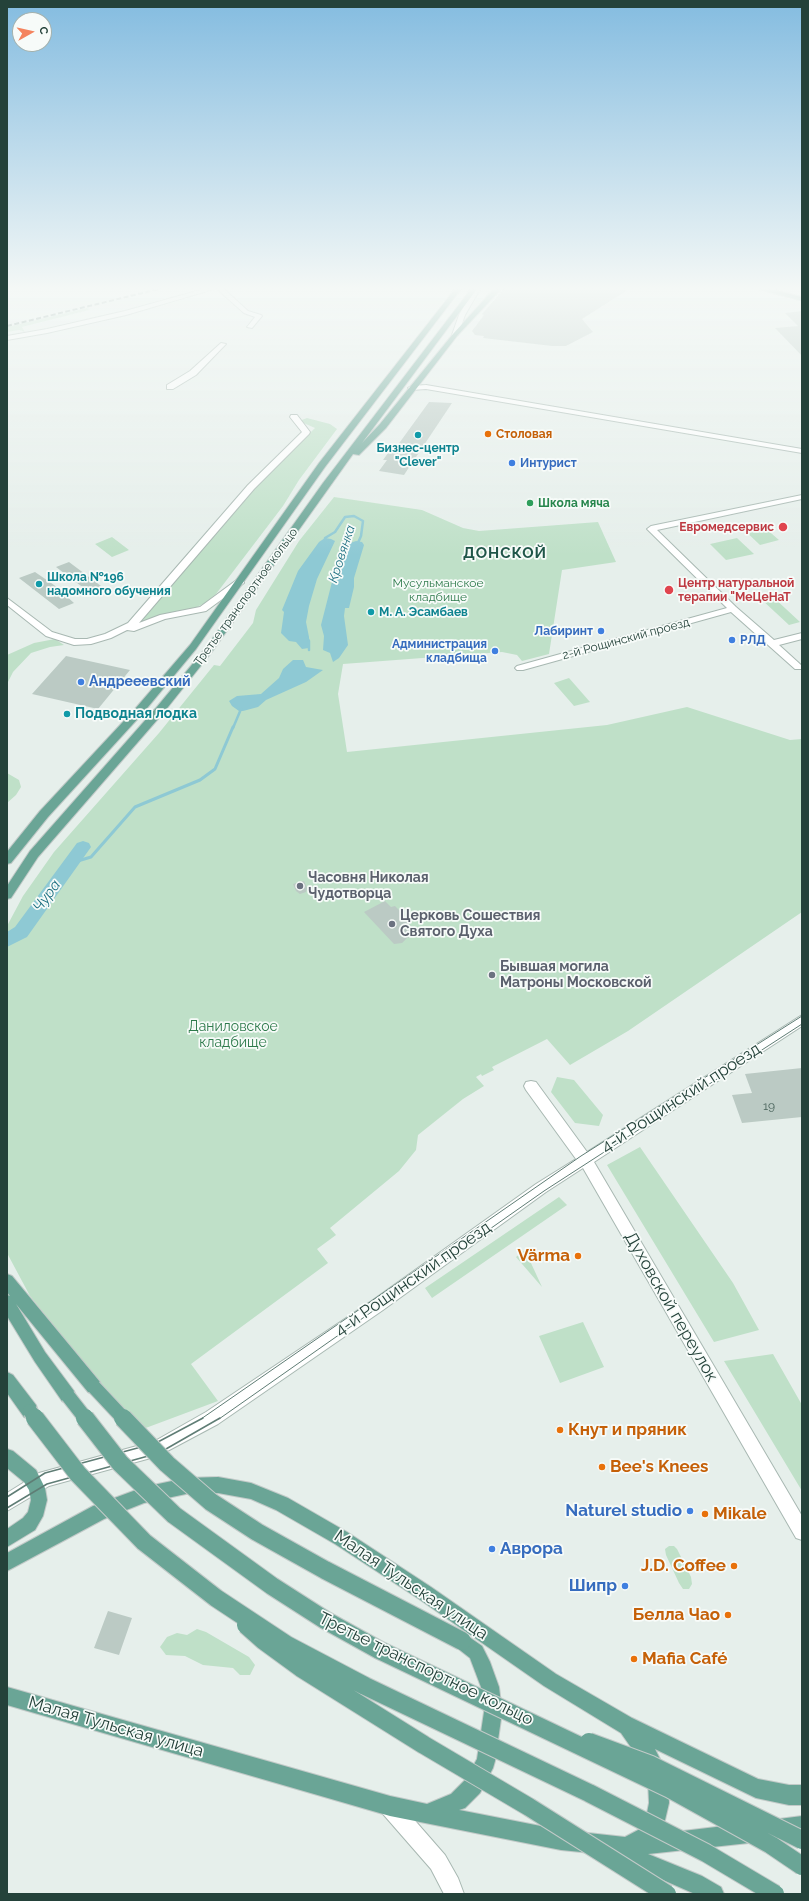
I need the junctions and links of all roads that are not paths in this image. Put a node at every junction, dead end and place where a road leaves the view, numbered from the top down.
1 (184, 378) edge
2 (390, 378) edge
3 (407, 378) edge
4 (421, 378) edge
5 (418, 382) junction
6 (170, 387) dead end
7 (426, 387) junction
8 (412, 388) junction
9 (294, 417) dead end
10 (802, 451) edge
11 (340, 466) junction
12 (802, 497) edge
13 (241, 581) junction
14 (7, 602) edge
15 (733, 609) junction
16 (108, 636) junction
17 (802, 636) edge
18 (771, 644) junction
19 (798, 667) dead end
20 (520, 668) dead end
21 (7, 860) edge
22 (7, 895) edge
23 (802, 1020) edge
24 (531, 1086) dead end
25 (586, 1159) junction
26 (7, 1281) edge
27 (7, 1302) edge
28 (7, 1380) edge
29 (7, 1457) edge
30 (35, 1485) junction
31 (7, 1503) edge
32 (802, 1532) edge
33 (7, 1539) edge
34 (7, 1562) edge
35 (216, 1598) junction
36 (10, 1697) edge
37 (523, 1718) junction
38 (625, 1725) junction
39 (802, 1795) edge
40 (390, 1806) junction
41 (428, 1813) junction
42 (802, 1826) edge
43 (561, 1840) junction
44 (802, 1840) edge
45 (628, 1847) junction
46 (802, 1866) edge
47 (454, 1894) edge
48 (667, 1894) edge
49 (714, 1894) edge
50 (775, 1894) edge

1 - 6 street
2 - 13 main road, Третье транспортное кольцо
3 - 11 main road, Третье транспортное кольцо
4 - 5 main road
5 - 7 street
5 - 8 main road
7 - 8 street
7 - 10 street
8 - 11 main road
9 - 16 street
11 - 22 main road, Третье транспортное кольцо
12 - 15 street
13 - 16 street
13 - 21 main road, Третье транспортное кольцо
14 - 16 street
15 - 18 street
15 - 20 street, 2-й Рощинский проезд
17 - 18 street
18 - 19 street
23 - 25 street, 4-й Рощинский проезд
24 - 25 street, Духовской переулок
25 - 30 street, 4-й Рощинский проезд
25 - 32 street, Духовской переулок
26 - 41 main road, bridge
27 - 37 main road, Третье транспортное кольцо, bridge
28 - 35 main road, bridge
29 - 30 main road
30 - 31 street, 4-й Рощинский проезд
30 - 33 main road
34 - 38 main road, Малая Тульская улица
35 - 48 main road, bridge
35 - 50 main road, bridge
36 - 40 main road, Малая Тульская улица
37 - 44 main road, bridge
37 - 46 main road, Третье транспортное кольцо, bridge
38 - 39 main road, Малая Тульская улица
38 - 45 main road
40 - 41 main road, Малая Тульская улица
40 - 47 street
41 - 43 main road, Малая Тульская улица
42 - 45 main road, Малая Тульская улица
43 - 45 main road, Малая Тульская улица
43 - 49 main road

